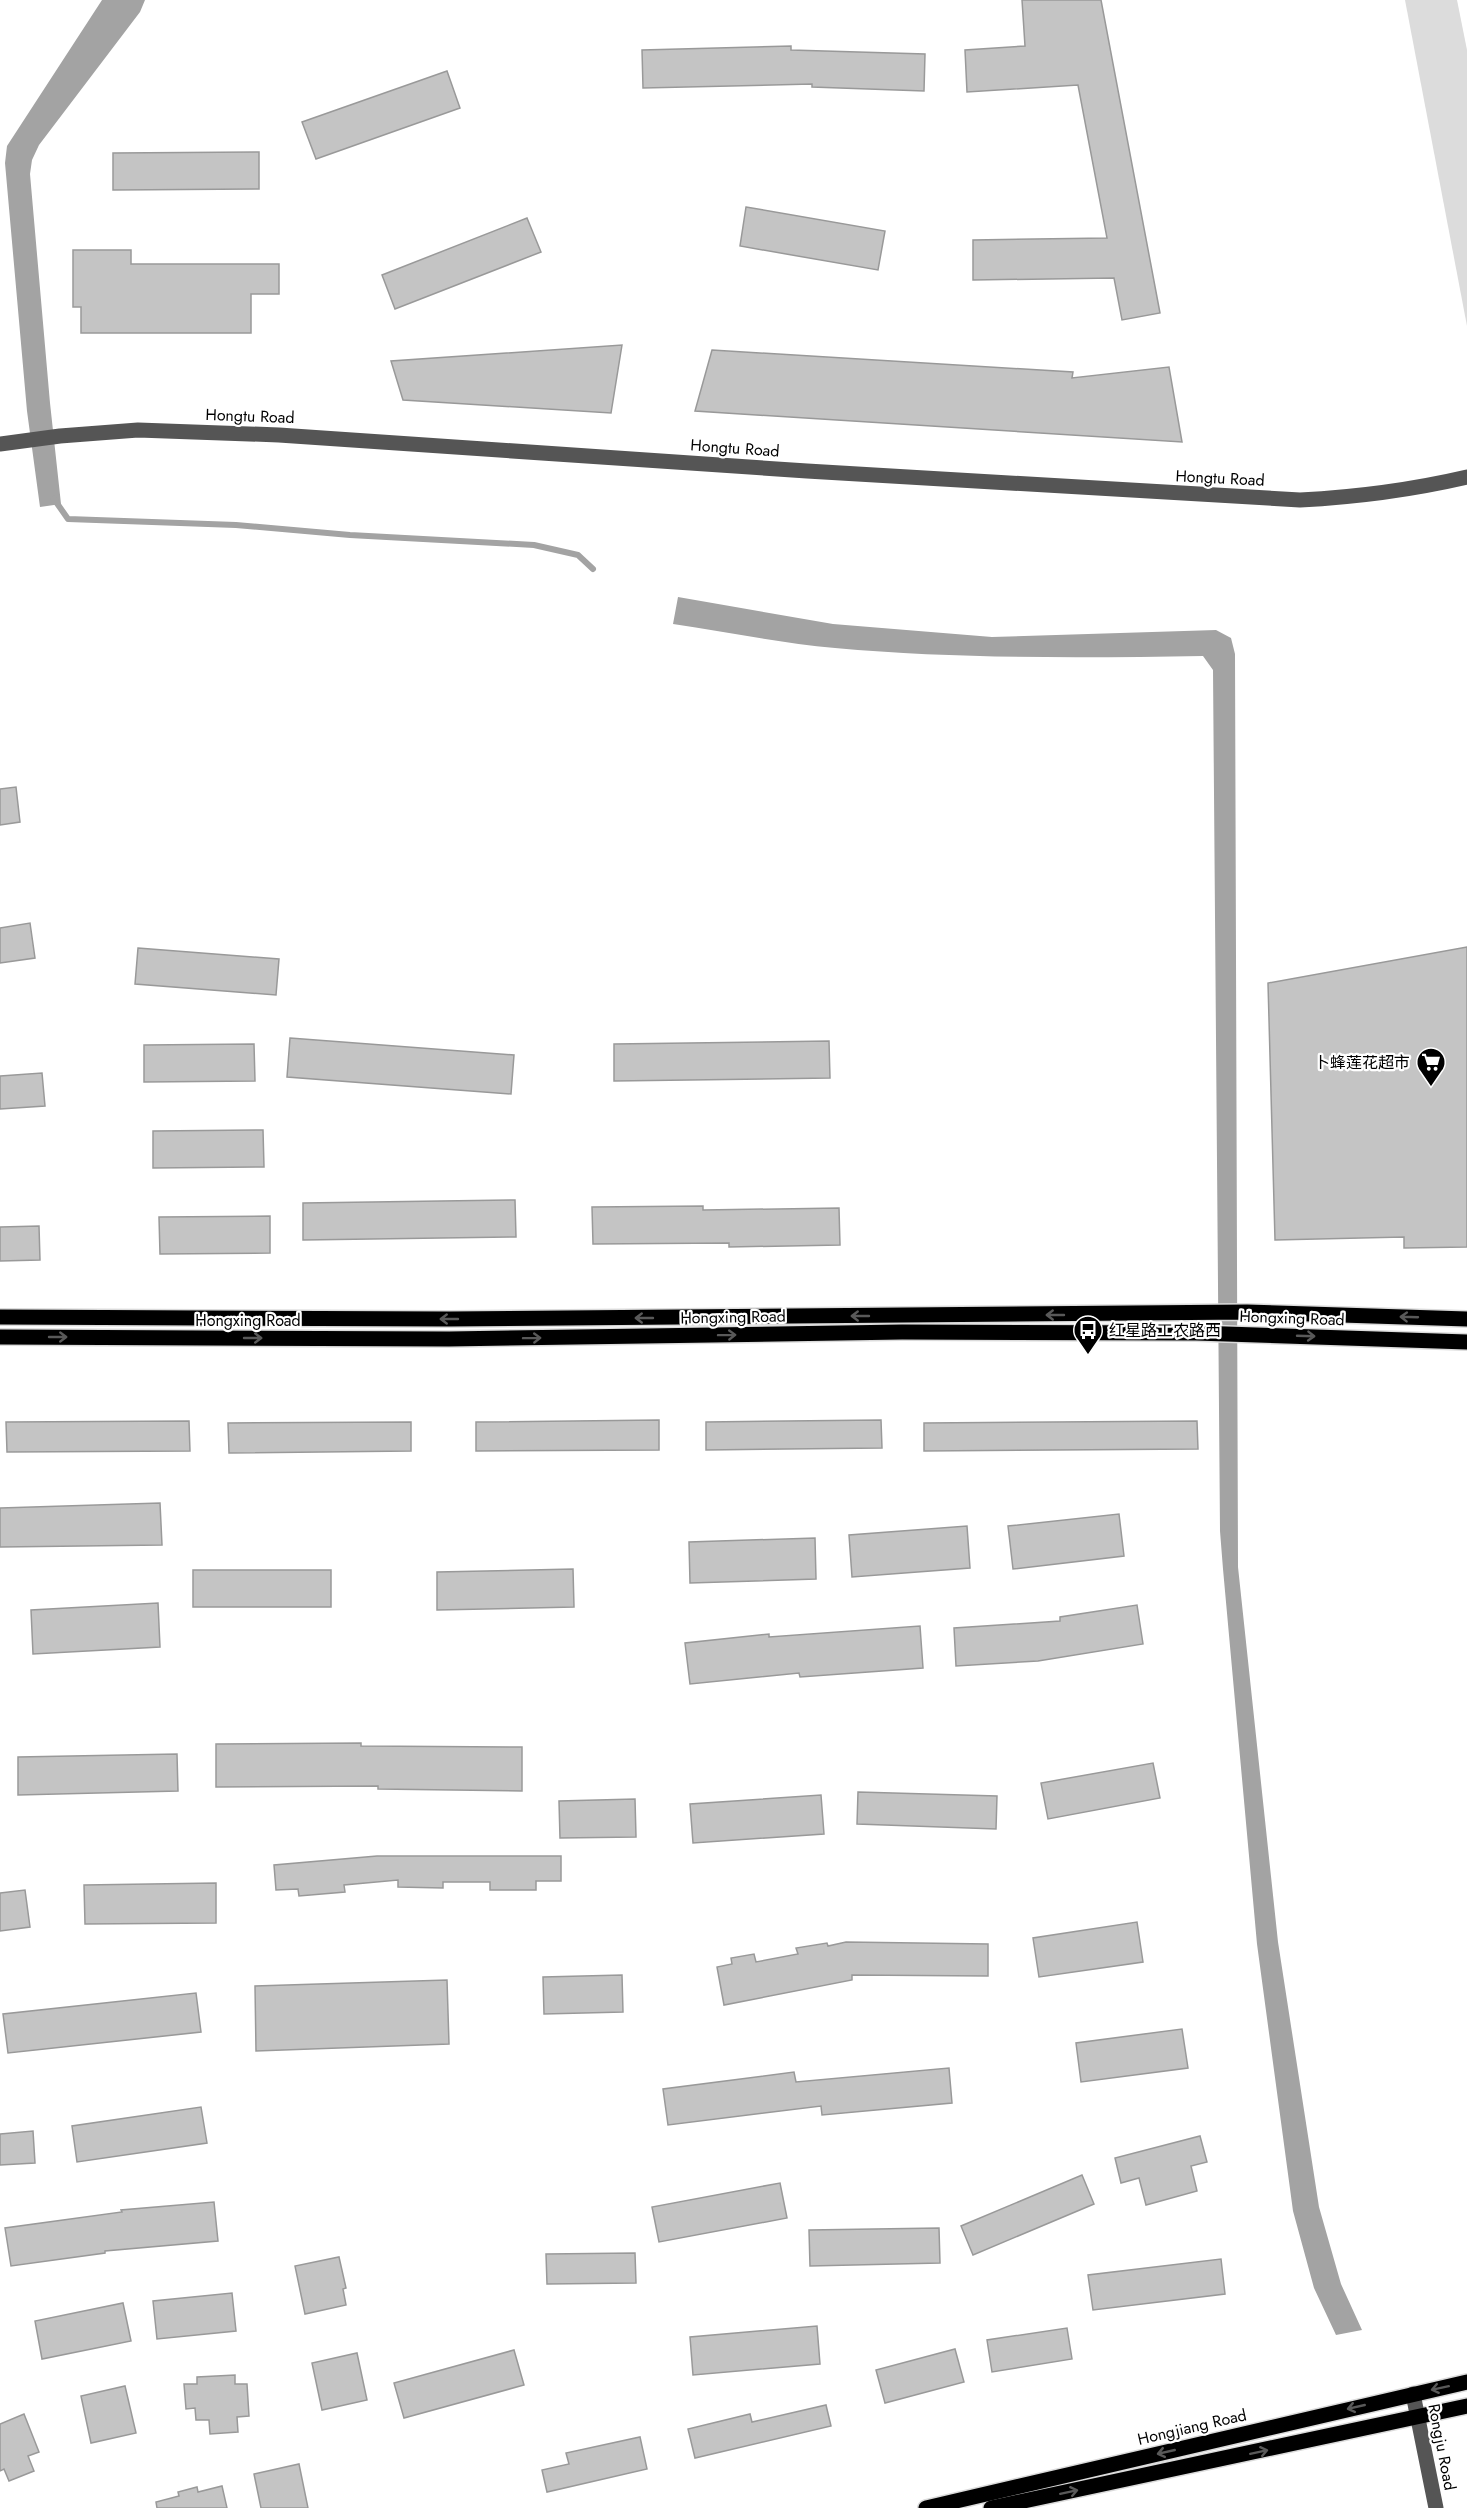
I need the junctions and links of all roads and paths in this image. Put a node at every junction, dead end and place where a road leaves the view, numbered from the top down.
1 (0, 444) edge
2 (1467, 477) edge
3 (0, 1317) edge
4 (1467, 1319) edge
5 (0, 1337) edge
6 (1467, 1342) edge
7 (1467, 2382) edge
8 (1413, 2394) junction
9 (1467, 2406) edge
10 (1418, 2418) junction
11 (927, 2508) edge
12 (991, 2508) edge
13 (1436, 2508) edge

1 - 2 street, Hongtu Road
4 -> 3 main road, Hongxing Road
5 -> 6 main road, Hongxing Road
7 -> 8 main road, Hongjiang Road
8 - 10 street, Rongju Road
8 -> 11 main road, Hongjiang Road
9 - 10 main road
12 -> 10 main road
10 - 13 street, Rongju Road

